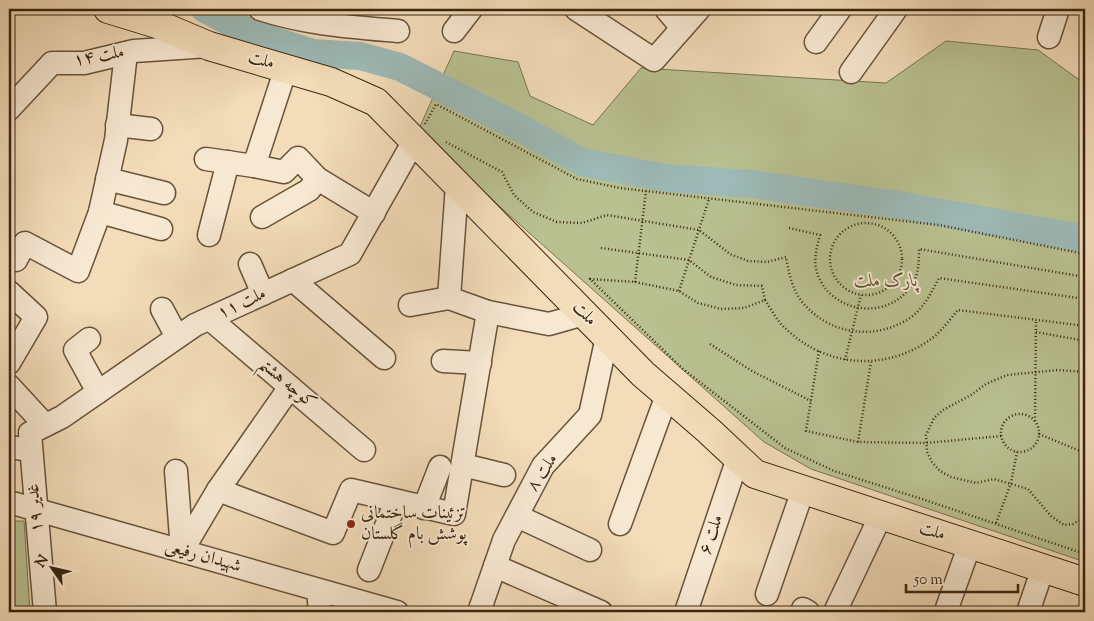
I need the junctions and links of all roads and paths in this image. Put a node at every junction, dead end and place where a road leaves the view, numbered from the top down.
1 (108, 9) edge
2 (260, 9) edge
3 (471, 9) edge
4 (576, 9) edge
5 (666, 9) edge
6 (699, 9) edge
7 (840, 9) edge
8 (896, 9) edge
9 (1058, 9) edge
10 (161, 16) edge
11 (682, 28) junction
12 (398, 31) dead end
13 (454, 31) dead end
14 (1049, 37) dead end
15 (816, 42) dead end
16 (209, 46) junction
17 (126, 53) junction
18 (286, 68) junction
19 (851, 72) dead end
20 (9, 109) edge
21 (117, 125) junction
22 (151, 129) dead end
23 (425, 136) junction
24 (206, 158) dead end
25 (228, 162) junction
26 (254, 166) junction
27 (107, 179) junction
28 (318, 179) junction
29 (457, 185) junction
30 (646, 191) junction
31 (164, 193) dead end
32 (709, 198) junction
33 (100, 212) junction
34 (374, 213) junction
35 (262, 217) dead end
36 (872, 217) junction
37 (642, 221) junction
38 (872, 223) junction
39 (789, 228) dead end
40 (161, 229) dead end
41 (699, 230) junction
42 (209, 235) dead end
43 (601, 248) dead end
44 (9, 251) edge
45 (638, 253) junction
46 (1085, 254) edge
47 (689, 260) junction
48 (250, 264) dead end
49 (1085, 277) edge
50 (293, 280) junction
51 (635, 282) junction
52 (678, 291) junction
53 (9, 292) edge
54 (263, 294) junction
55 (861, 295) junction
56 (449, 298) junction
57 (1085, 299) edge
58 (765, 300) junction
59 (410, 305) dead end
60 (858, 308) junction
61 (162, 309) dead end
62 (488, 312) junction
63 (584, 314) junction
64 (210, 319) junction
65 (1036, 320) junction
66 (1085, 326) edge
67 (852, 331) junction
68 (1036, 332) junction
69 (178, 337) junction
70 (607, 337) junction
71 (89, 338) dead end
72 (1085, 341) edge
73 (710, 344) dead end
74 (819, 351) junction
75 (11, 355) edge
76 (384, 358) dead end
77 (845, 360) junction
78 (443, 361) dead end
79 (871, 362) junction
80 (480, 363) junction
81 (1036, 371) junction
82 (1085, 372) edge
83 (9, 386) edge
84 (290, 387) junction
85 (98, 392) junction
86 (667, 395) junction
87 (811, 401) junction
88 (1035, 422) junction
89 (1039, 434) junction
90 (35, 436) junction
91 (1001, 436) junction
92 (858, 442) junction
93 (926, 443) junction
94 (9, 447) edge
95 (364, 450) dead end
96 (1017, 452) junction
97 (1085, 452) edge
98 (738, 458) junction
99 (463, 465) junction
100 (440, 466) dead end
101 (176, 471) dead end
102 (504, 475) dead end
103 (1085, 480) edge
104 (1011, 483) junction
105 (218, 490) junction
106 (803, 490) junction
107 (396, 501) junction
108 (9, 502) edge
109 (424, 508) junction
110 (36, 509) junction
111 (881, 515) junction
112 (517, 516) junction
113 (1085, 517) edge
114 (996, 523) junction
115 (620, 524) dead end
116 (970, 544) junction
117 (590, 550) dead end
118 (182, 551) junction
119 (1085, 554) edge
120 (495, 566) junction
121 (1043, 568) junction
122 (369, 570) dead end
123 (1085, 582) edge
124 (318, 590) junction
125 (767, 594) dead end
126 (946, 608) dead end
127 (45, 612) edge
128 (320, 612) edge
129 (397, 612) edge
130 (479, 612) edge
131 (601, 612) edge
132 (686, 612) edge
133 (835, 612) edge
134 (1028, 612) edge

1 - 10 main road, ملت
2 - 12 street
3 - 13 street
4 - 11 street
5 - 11 street
6 - 11 street
7 - 15 street
8 - 19 street
9 - 14 street
10 - 16 main road, ملت
16 - 17 street, ۱۴ ملت
16 - 18 main road, ملت
17 - 20 street, ۱۴ ملت
17 - 21 street
18 - 23 main road, ملت
18 - 26 street
21 - 22 street
21 - 27 street
23 - 29 main road, ملت
23 - 30 path
23 - 34 street, ۱۱ ملت
23 - 37 path
24 - 25 street
25 - 26 street
25 - 42 street
26 - 28 street
27 - 31 street
27 - 33 street
28 - 34 street
28 - 35 street
29 - 56 street
29 - 63 main road, ملت
30 - 32 path
30 - 37 path
32 - 36 path
32 - 41 path
33 - 40 street
33 - 44 street
34 - 50 street, ۱۱ ملت
36 - 38 path
36 - 46 path
37 - 41 path
37 - 45 path
38 - 55 path
38 - 55 path
39 - 60 path
41 - 47 path
41 - 67 path
43 - 45 path
45 - 47 path
45 - 51 path
47 - 52 path
47 - 58 path
48 - 54 street
49 - 60 path
50 - 54 street, ۱۱ ملت
50 - 76 street
51 - 52 path
51 - 114 path
52 - 58 path
53 - 75 street
54 - 64 street, ۱۱ ملت
55 - 60 path
56 - 59 street
56 - 62 street
57 - 67 path
58 - 74 path
60 - 67 path
61 - 69 street
62 - 63 street
62 - 80 street
63 - 70 main road, ملت
64 - 69 street, ۱۱ ملت
64 - 84 street, کوچه هشتم
65 - 66 path
65 - 68 path
65 - 79 path
67 - 77 path
68 - 72 path
68 - 81 path
69 - 85 street, ۱۱ ملت
70 - 86 main road, ملت
70 - 112 street, ۸ ملت
71 - 85 street
73 - 87 path
74 - 77 path
74 - 87 path
77 - 79 path
78 - 80 street
79 - 92 path
80 - 99 street
81 - 82 path
81 - 88 path
81 - 93 path
83 - 90 street
84 - 95 street, کوچه هشتم
84 - 105 street
85 - 90 street, ۱۱ ملت
86 - 98 main road, ملت
86 - 115 street
87 - 92 path
88 - 89 path
88 - 91 path
89 - 96 path
89 - 97 path
90 - 94 street
90 - 110 street, ۱۹ غدیر
91 - 93 path
91 - 96 path
92 - 93 path
93 - 104 path
96 - 104 path
97 - 103 path
98 - 106 main road, ملت
98 - 132 street, ۶ ملت
99 - 102 street
99 - 109 street
100 - 109 street
101 - 118 street
104 - 113 path
104 - 114 path
105 - 107 street
105 - 118 street
106 - 111 main road, ملت
106 - 125 street
107 - 109 street
107 - 122 street
108 - 110 street, شهیدان رفیعی
110 - 118 street, شهیدان رفیعی
110 - 127 street, ۱۹ غدیر
111 - 116 main road, ملت
111 - 133 street
112 - 117 street
112 - 120 street, ۸ ملت
114 - 119 path
116 - 121 main road, ملت
116 - 126 street
118 - 124 street, شهیدان رفیعی
120 - 130 street, ۸ ملت
120 - 131 street
121 - 123 main road, ملت
121 - 134 street
124 - 128 street
124 - 129 street, شهیدان رفیعی

